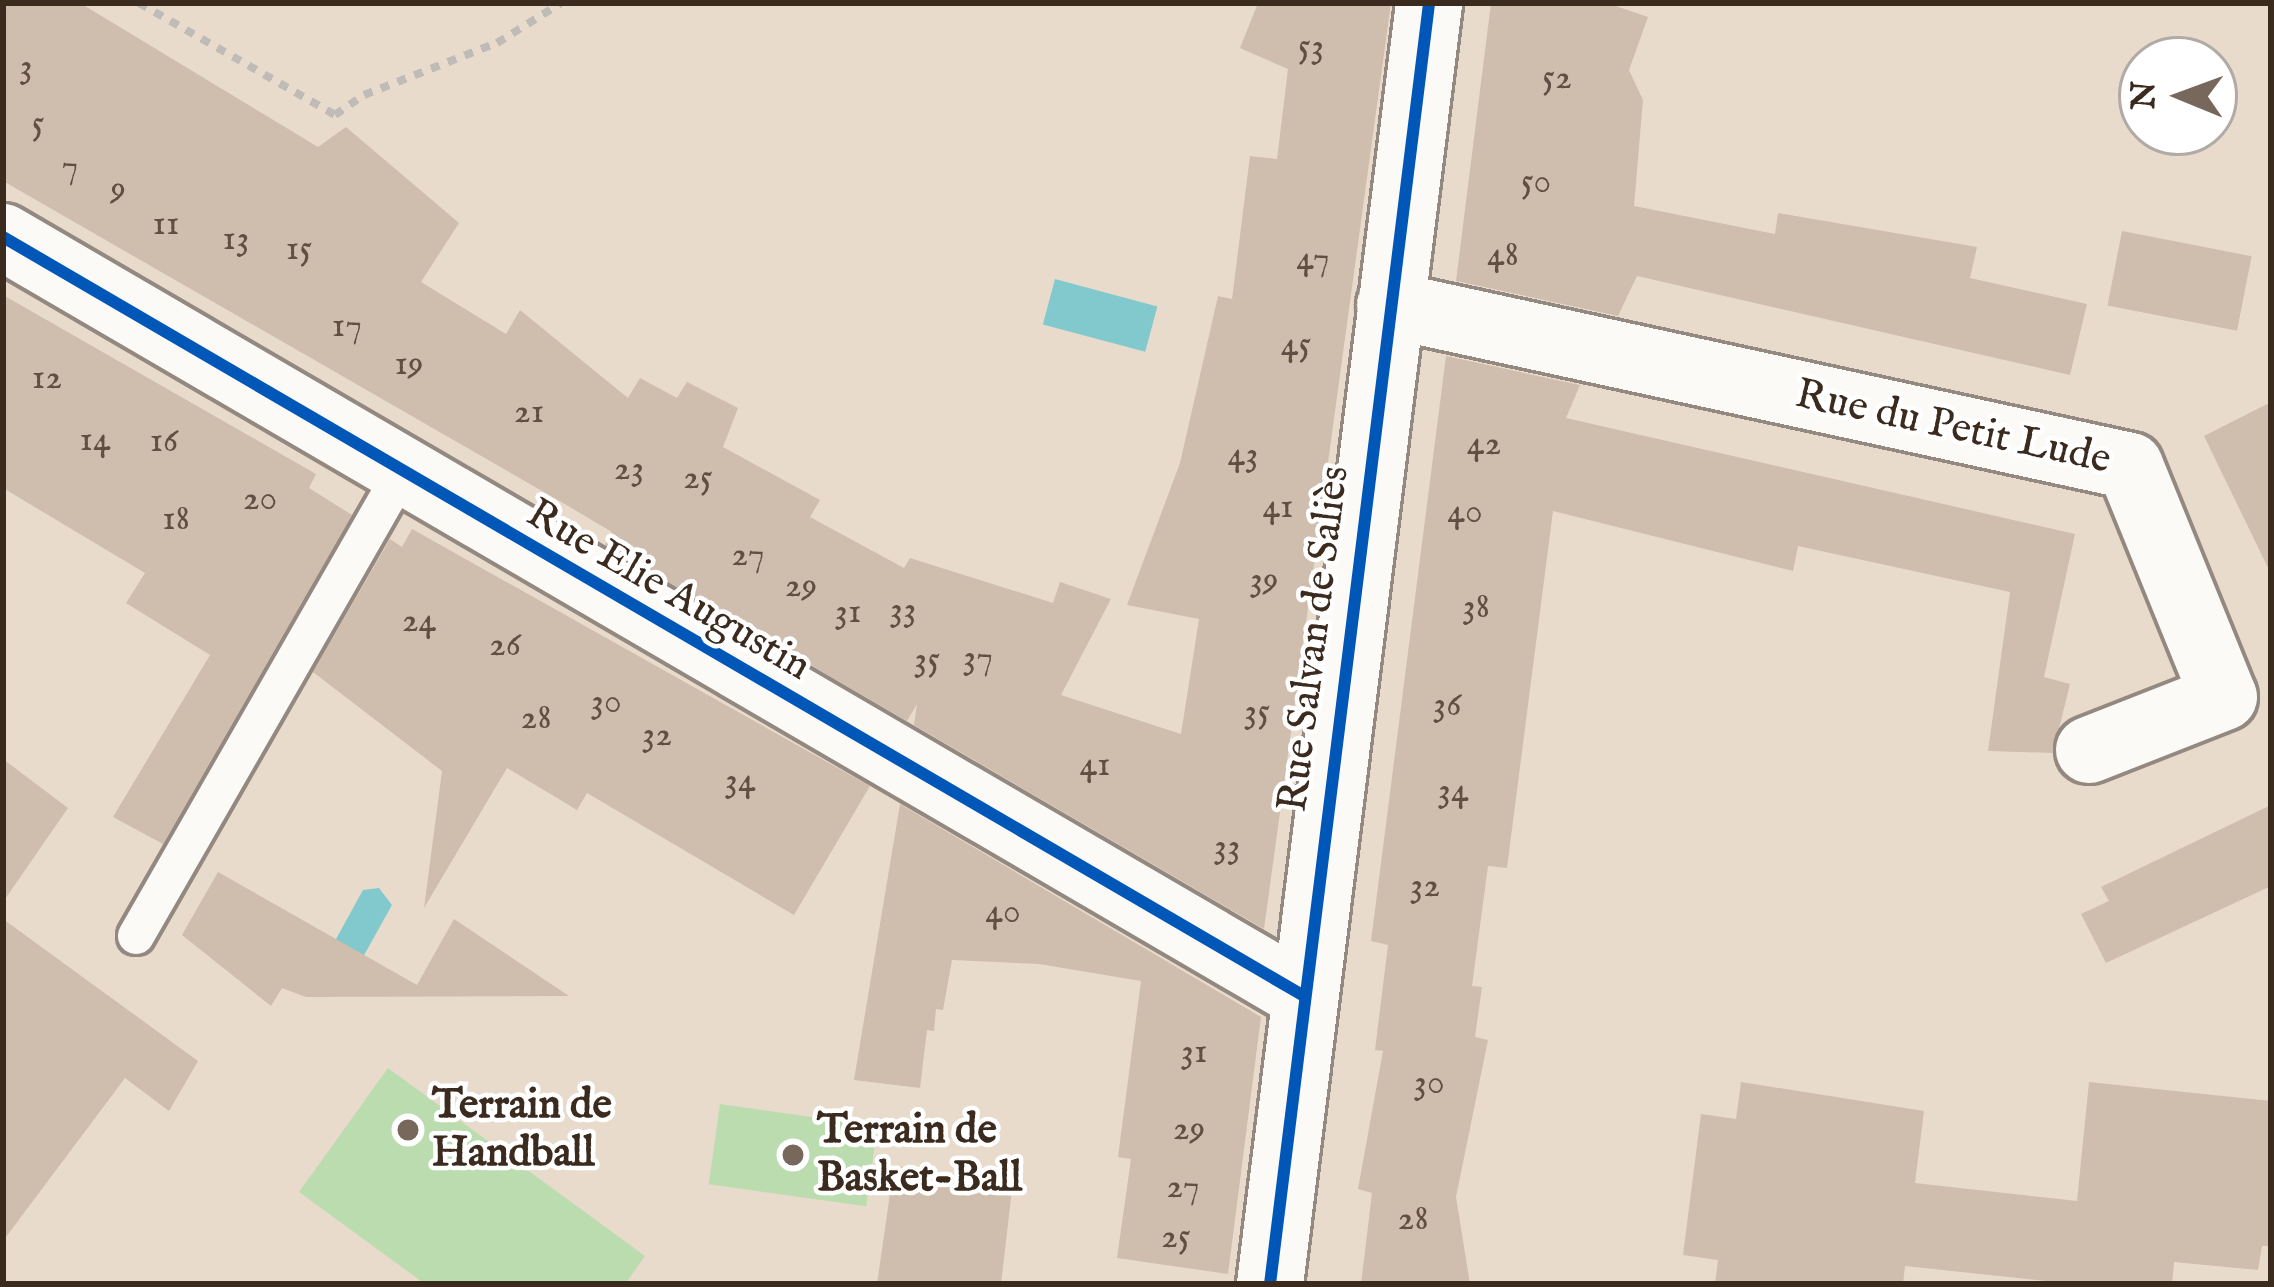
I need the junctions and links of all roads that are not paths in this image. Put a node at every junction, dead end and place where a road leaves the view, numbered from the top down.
1 (1429, 3) edge
2 (3, 236) edge
3 (1390, 305) junction
4 (401, 474) junction
5 (2089, 750) dead end
6 (136, 935) dead end
7 (1304, 996) junction
8 (1270, 1284) edge

1 - 3 street, Rue Salvan de Saliès
2 - 4 street, Rue Elie Augustin
3 - 5 street, Rue du Petit Lude
3 - 7 street, Rue Salvan de Saliès
4 - 6 lane
4 - 7 street, Rue Elie Augustin
7 - 8 street, Rue Salvan de Saliès

